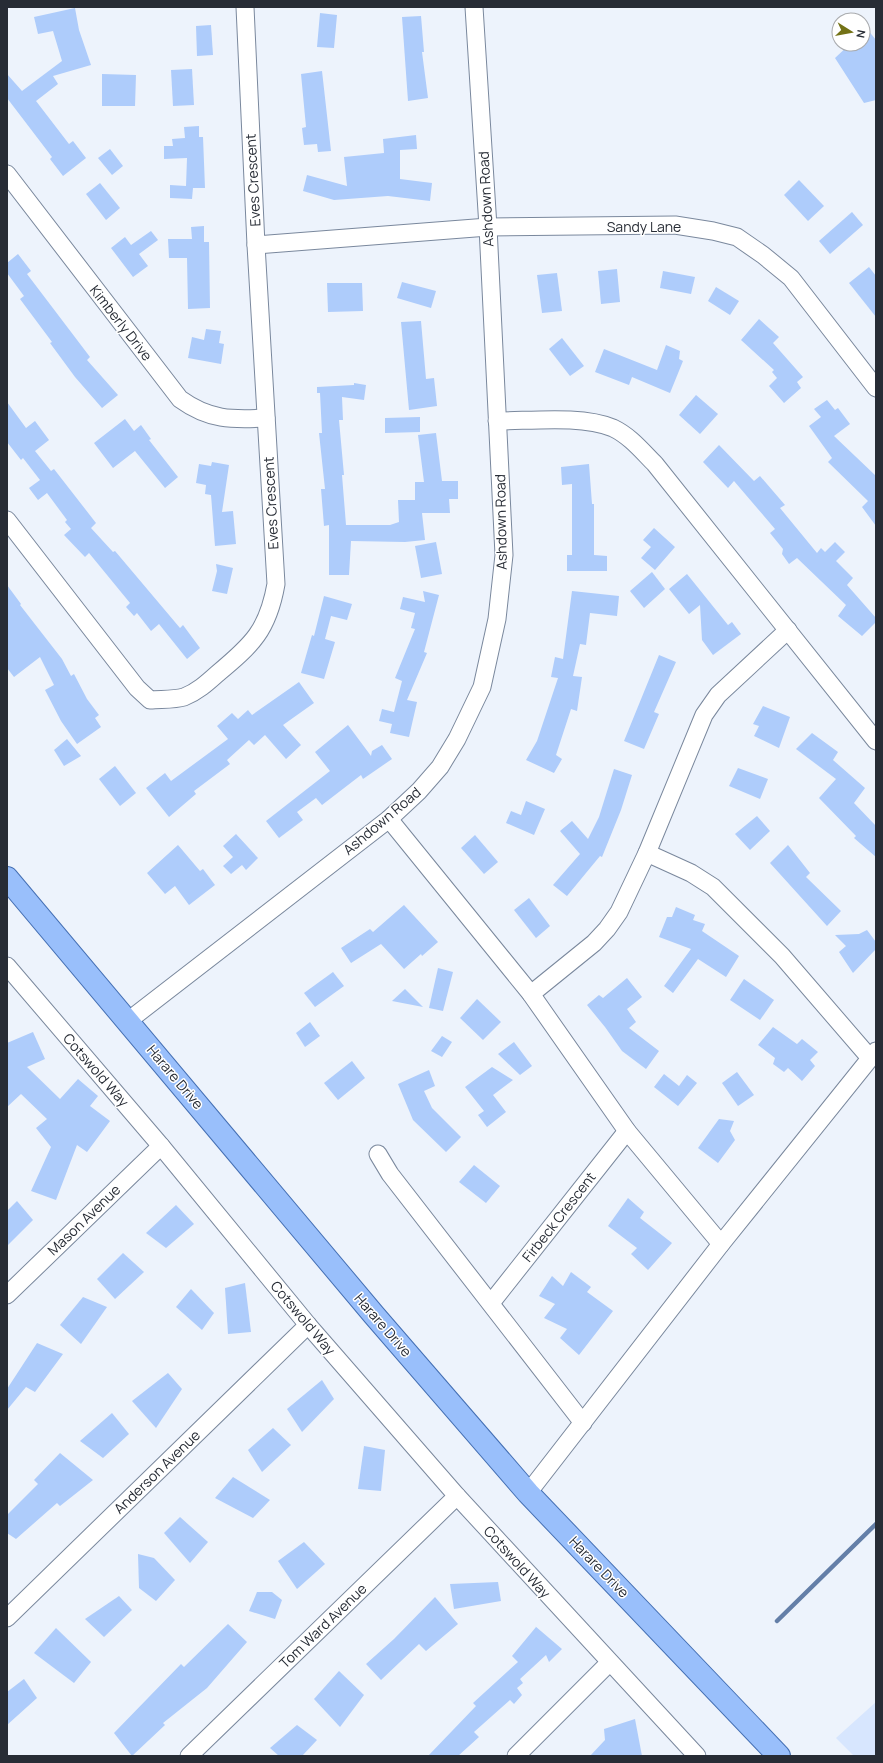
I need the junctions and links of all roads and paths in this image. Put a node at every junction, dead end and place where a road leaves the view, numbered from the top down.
1 (245, 7) edge
2 (474, 7) edge
3 (7, 174) edge
4 (488, 227) junction
5 (256, 245) junction
6 (876, 388) edge
7 (266, 418) junction
8 (497, 421) junction
9 (7, 520) edge
10 (788, 630) junction
11 (876, 741) edge
12 (389, 818) junction
13 (647, 853) junction
14 (7, 878) edge
15 (7, 967) edge
16 (531, 994) junction
17 (128, 1021) junction
18 (873, 1054) edge
19 (626, 1131) junction
20 (161, 1146) junction
21 (378, 1154) dead end
22 (721, 1244) junction
23 (7, 1295) edge
24 (490, 1303) junction
25 (308, 1325) junction
26 (583, 1423) junction
27 (528, 1493) junction
28 (457, 1496) junction
29 (7, 1618) edge
30 (609, 1663) junction
31 (189, 1756) edge
32 (516, 1756) edge
33 (697, 1756) edge
34 (779, 1756) edge

1 - 5 street, Eves Crescent
2 - 4 street, Ashdown Road
3 - 7 street, Kimberly Drive
4 - 5 street, Sandy Lane
4 - 6 street, Sandy Lane
4 - 8 street, Ashdown Road
5 - 7 street, Eves Crescent
7 - 9 street, Eves Crescent
8 - 10 street
8 - 12 street, Ashdown Road
10 - 11 street
10 - 13 street
12 - 16 street
12 - 17 street, Ashdown Road
13 - 16 street
13 - 18 street
14 - 17 main road, Harare Drive
15 - 20 street, Cotswold Way
16 - 19 street
17 - 27 main road, Harare Drive
18 - 22 street
19 - 22 street
19 - 24 street, Firbeck Crescent
20 - 23 street, Mason Avenue
20 - 25 street, Cotswold Way
21 - 24 street
22 - 26 street
24 - 26 street
25 - 28 street, Cotswold Way
25 - 29 street, Anderson Avenue
26 - 27 street
27 - 34 main road, Harare Drive
28 - 30 street, Cotswold Way
28 - 31 street, Tom Ward Avenue
30 - 32 street
30 - 33 street, Cotswold Way

